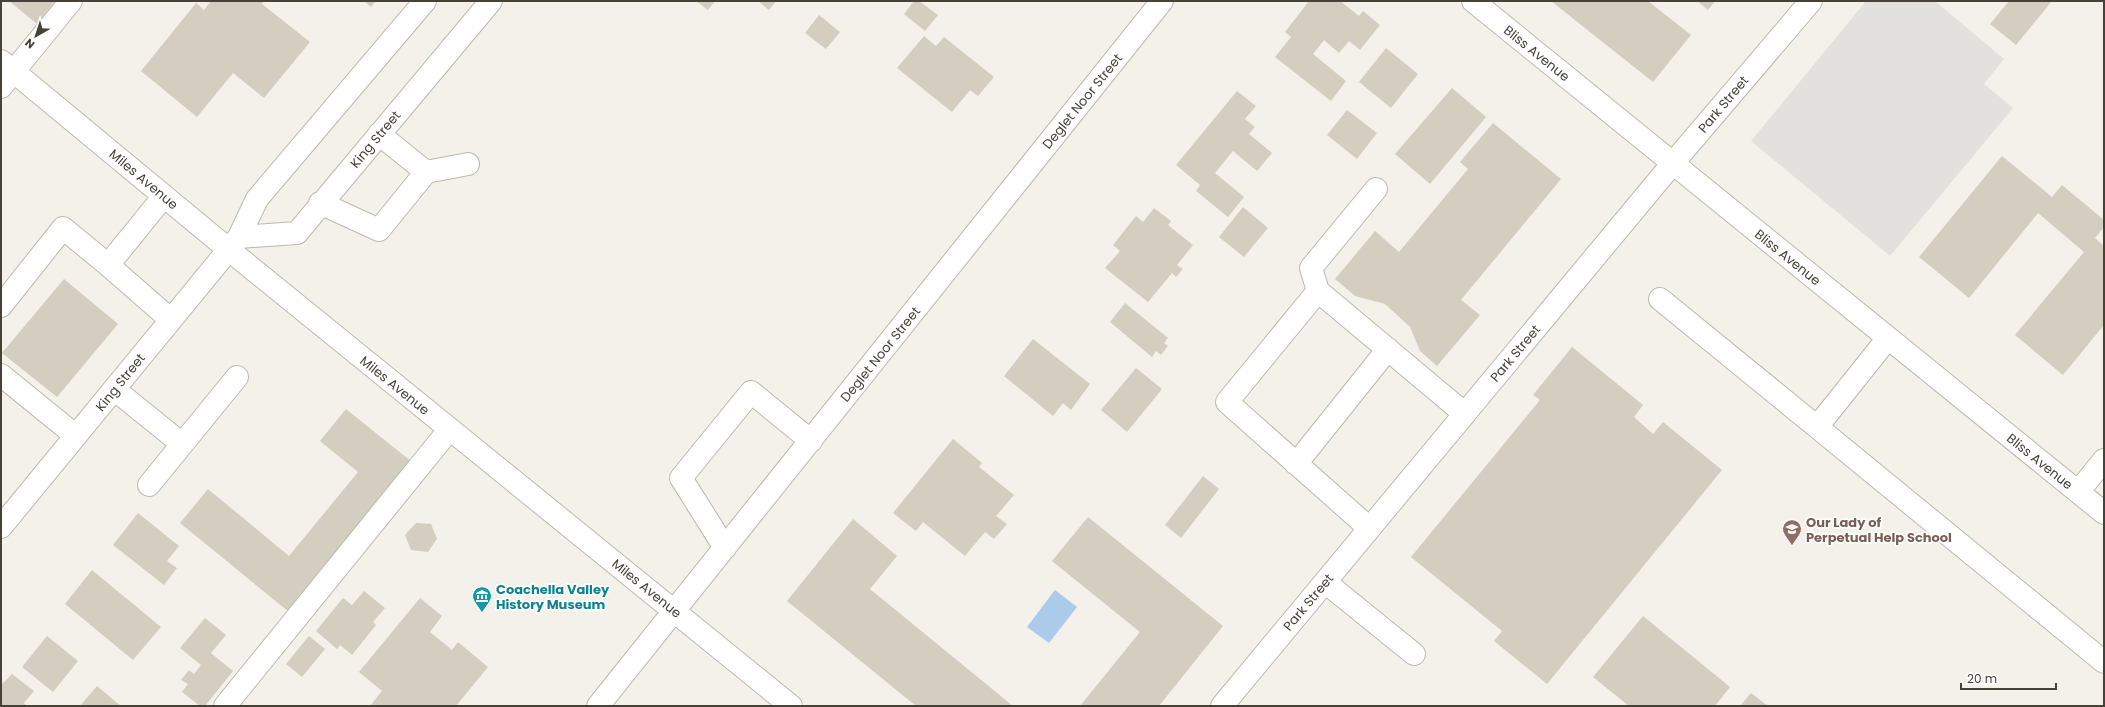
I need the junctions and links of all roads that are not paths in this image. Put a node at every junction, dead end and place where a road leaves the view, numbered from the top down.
1 (70, 1) edge
2 (425, 1) edge
3 (490, 1) edge
4 (1162, 1) edge
5 (1811, 1) edge
6 (1477, 2) edge
7 (5, 73) edge
8 (379, 134) junction
9 (468, 164) dead end
10 (1673, 164) junction
11 (426, 172) junction
12 (1376, 189) dead end
13 (164, 196) junction
14 (320, 204) junction
15 (234, 243) junction
16 (108, 265) junction
17 (1318, 291) junction
18 (1660, 299) dead end
19 (1, 306) edge
20 (171, 320) junction
21 (1888, 338) junction
22 (1388, 349) junction
23 (1, 375) edge
24 (237, 377) dead end
25 (114, 389) junction
26 (1464, 414) junction
27 (1817, 427) junction
28 (449, 430) junction
29 (76, 436) junction
30 (811, 441) junction
31 (182, 444) junction
32 (2104, 460) edge
33 (1296, 464) junction
34 (149, 485) dead end
35 (2078, 492) junction
36 (2104, 513) edge
37 (1, 527) edge
38 (1369, 528) junction
39 (725, 548) junction
40 (1325, 582) junction
41 (675, 611) junction
42 (1414, 654) dead end
43 (2104, 662) edge
44 (225, 706) edge
45 (598, 706) edge
46 (790, 706) edge
47 (1222, 706) edge

1 - 7 street
2 - 15 street, King Street
3 - 8 street, King Street
4 - 30 street, Deglet Noor Street
5 - 10 street, Park Street
6 - 10 street, Bliss Avenue
7 - 13 street, Miles Avenue
8 - 11 street
8 - 14 street, King Street
9 - 11 street
10 - 21 street, Bliss Avenue
10 - 26 street, Park Street
11 - 14 street
12 - 17 street
13 - 15 street, Miles Avenue
13 - 16 street
14 - 15 street, King Street
15 - 20 street, King Street
15 - 28 street, Miles Avenue
16 - 19 street
16 - 20 street
17 - 22 street
17 - 33 street
18 - 27 street
20 - 25 street, King Street
21 - 27 street
21 - 35 street, Bliss Avenue
22 - 26 street
22 - 33 street
23 - 29 street
24 - 31 street
25 - 29 street, King Street
25 - 31 street
26 - 38 street, Park Street
27 - 43 street
28 - 41 street, Miles Avenue
28 - 44 street
29 - 37 street, King Street
30 - 39 street, Deglet Noor Street
30 - 39 street
31 - 34 street
32 - 35 street
33 - 38 street
35 - 36 street, Bliss Avenue
38 - 40 street, Park Street
39 - 41 street, Deglet Noor Street
40 - 42 street
40 - 47 street, Park Street
41 - 45 street, Deglet Noor Street
41 - 46 street, Miles Avenue

